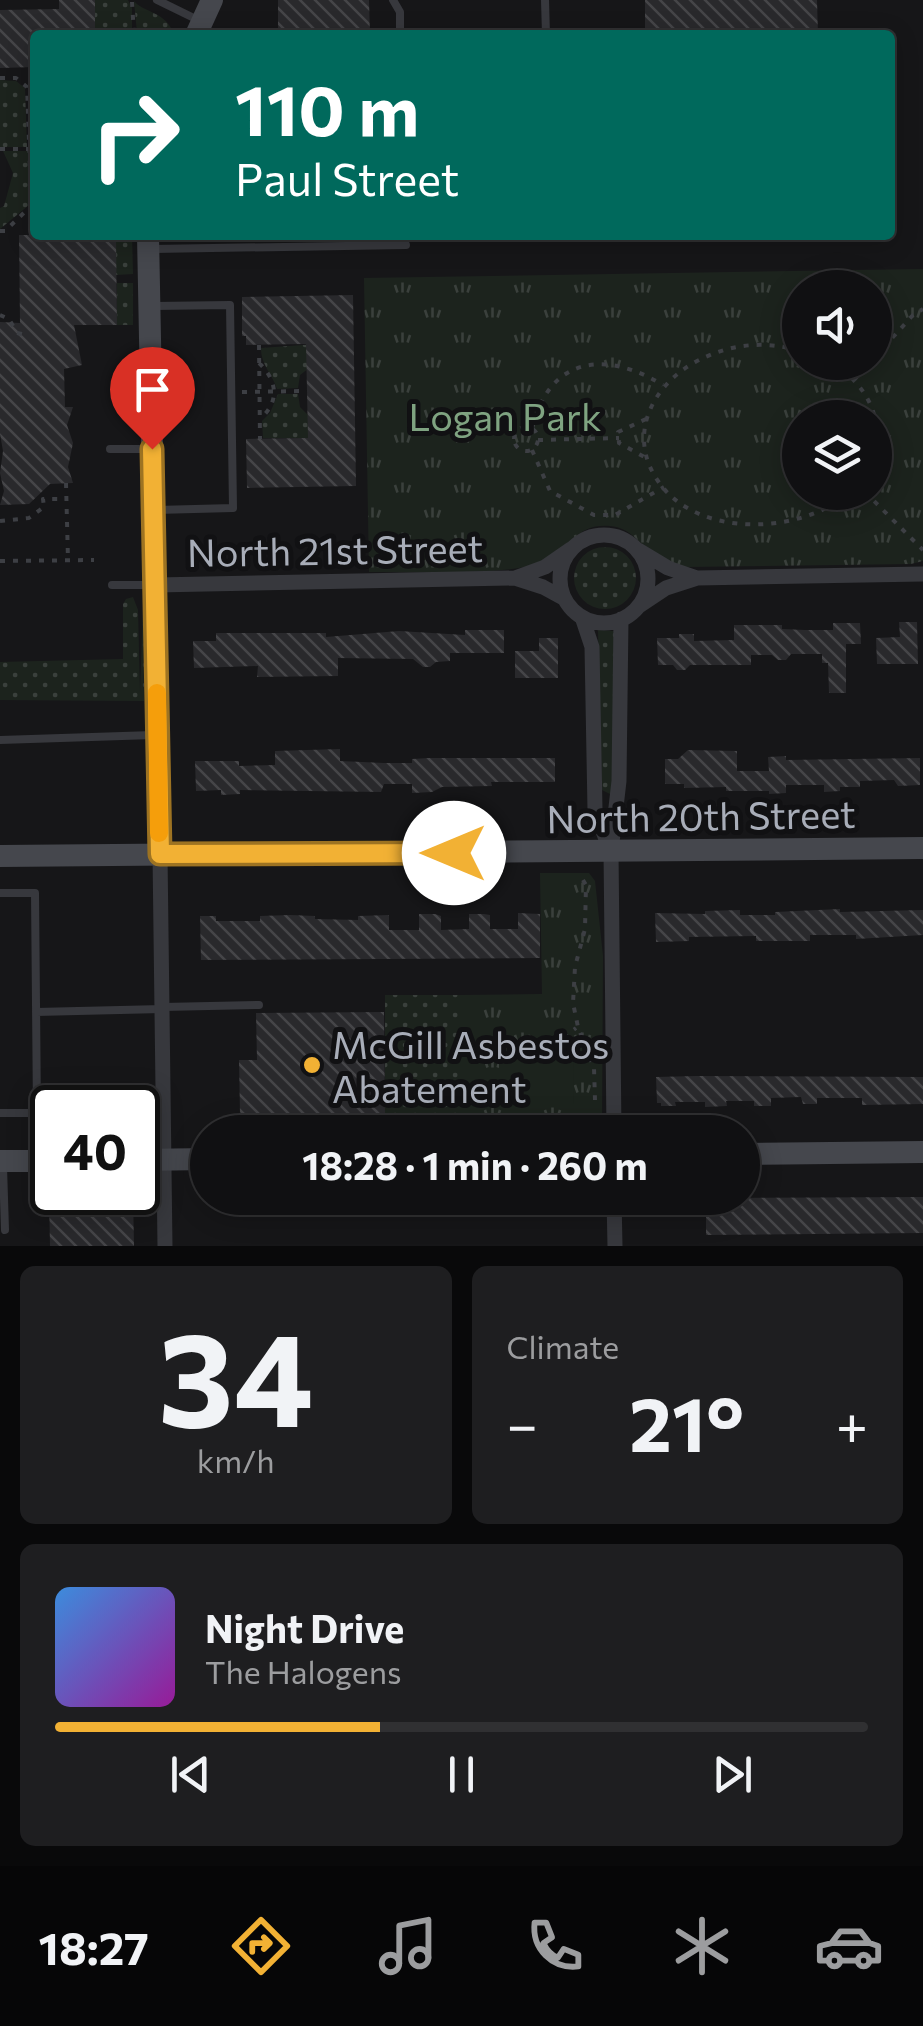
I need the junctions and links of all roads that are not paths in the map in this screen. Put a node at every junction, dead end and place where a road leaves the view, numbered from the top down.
1 (157, 0) edge
2 (212, 0) edge
3 (393, 0) edge
4 (545, 0) edge
5 (199, 29) edge
6 (400, 30) edge
7 (546, 30) edge
8 (274, 240) edge
9 (148, 242) edge
10 (406, 245) dead end
11 (274, 247) junction
12 (150, 306) junction
13 (110, 449) dead end
14 (152, 449) junction
15 (154, 510) junction
16 (571, 549) junction
17 (637, 550) junction
18 (923, 574) edge
19 (515, 578) junction
20 (697, 578) junction
21 (156, 584) junction
22 (112, 585) dead end
23 (566, 600) junction
24 (639, 606) junction
25 (582, 617) junction
26 (622, 619) junction
27 (158, 735) junction
28 (0, 740) edge
29 (923, 848) edge
30 (610, 850) junction
31 (160, 854) junction
32 (0, 856) edge
33 (0, 893) edge
34 (259, 1005) dead end
35 (162, 1008) junction
36 (36, 1012) junction
37 (0, 1113) edge
38 (614, 1115) edge
39 (923, 1152) edge
40 (760, 1154) edge
41 (190, 1159) edge
42 (160, 1160) edge
43 (164, 1160) junction
44 (2, 1161) edge
45 (30, 1161) edge
46 (614, 1215) edge
47 (4, 1230) dead end
48 (166, 1246) edge
49 (615, 1246) edge

1 - 5 lane
2 - 5 street
3 - 6 lane
4 - 7 lane
8 - 11 lane
9 - 11 lane
9 - 12 street
10 - 11 lane
12 - 14 street
12 - 15 lane
13 - 14 lane
14 - 15 street
15 - 21 street
16 - 17 street
16 - 19 street
16 - 23 street
17 - 20 street
17 - 24 street
18 - 20 street
19 - 21 street, North 21st Street
19 - 23 street
20 - 24 street
21 - 22 lane
21 - 27 street
23 - 25 street
24 - 26 street
25 - 26 street
25 - 30 street
26 - 30 street
27 - 28 lane
27 - 31 street
29 - 30 street, North 20th Street
30 - 31 street, North 20th Street
30 - 38 street
31 - 32 street, North 20th Street
31 - 35 street
33 - 36 lane
34 - 35 lane
35 - 36 lane
35 - 43 street
36 - 37 lane
39 - 40 street
41 - 43 street
42 - 43 street
43 - 48 street
44 - 45 street
44 - 47 lane
46 - 49 street

